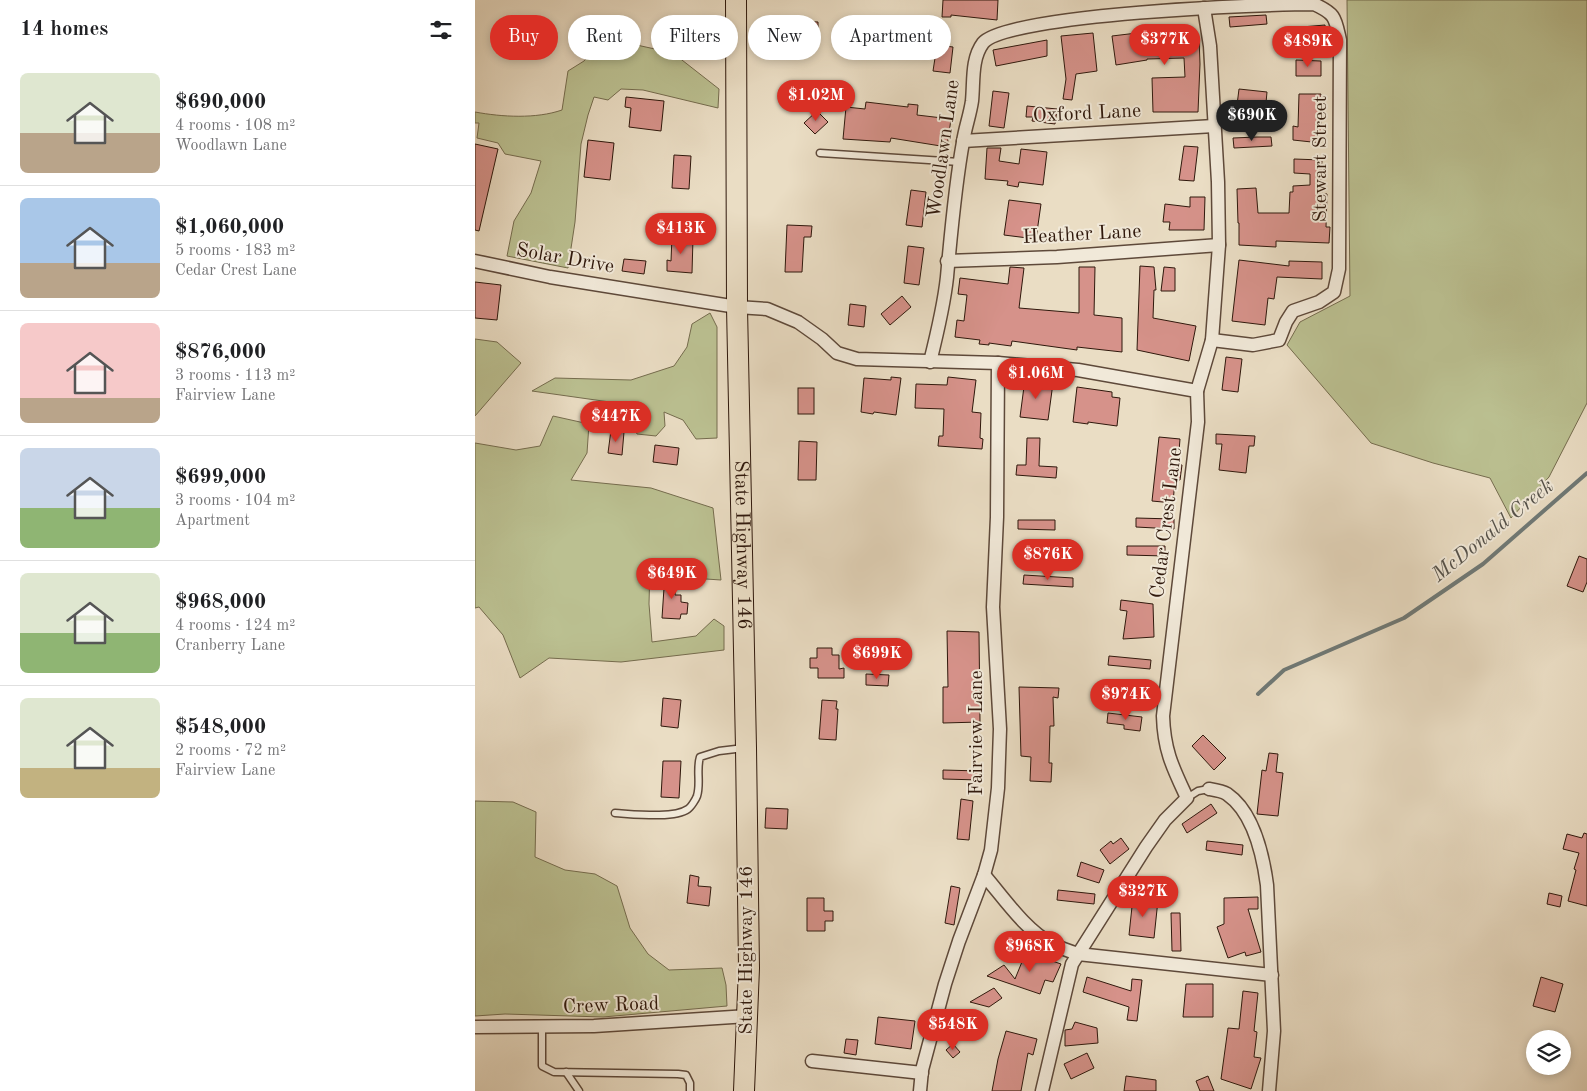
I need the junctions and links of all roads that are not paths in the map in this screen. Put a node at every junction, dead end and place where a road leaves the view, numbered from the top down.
1 (736, 0) edge
2 (1204, 8) junction
3 (1214, 126) junction
4 (963, 141) junction
5 (819, 153) dead end
6 (960, 162) junction
7 (1219, 245) junction
8 (947, 260) junction
9 (475, 261) edge
10 (737, 307) junction
11 (1212, 340) junction
12 (931, 362) junction
13 (998, 363) junction
14 (1197, 390) junction
15 (746, 748) junction
16 (1209, 788) joint
17 (1187, 798) junction
18 (615, 813) dead end
19 (985, 875) junction
20 (1078, 954) junction
21 (1272, 975) junction
22 (748, 1016) junction
23 (542, 1026) junction
24 (475, 1027) edge
25 (812, 1061) dead end
26 (566, 1072) junction
27 (922, 1073) junction
28 (579, 1091) edge
29 (690, 1091) edge
30 (745, 1091) edge
31 (920, 1091) edge
32 (1042, 1091) edge
33 (1269, 1091) edge

1 - 10 main road, State Highway 146
2 - 3 street
2 - 4 street, Woodlawn Lane
2 - 11 street, Stewart Street
3 - 4 street, Oxford Lane
3 - 7 street
4 - 6 street, Woodlawn Lane
5 - 6 lane
6 - 8 street, Woodlawn Lane
7 - 8 street, Heather Lane
7 - 11 street
8 - 12 street, Woodlawn Lane
9 - 10 street, Solar Drive
10 - 12 street
10 - 15 main road, State Highway 146
11 - 14 street
12 - 13 street
13 - 14 street
13 - 19 street, Fairview Lane
14 - 17 street, Cedar Crest Lane
15 - 18 lane
15 - 22 main road, State Highway 146
16 - 17 lane
16 - 21 street
17 - 20 street
19 - 20 street
19 - 27 street, Fairview Lane
20 - 21 street
20 - 32 street
21 - 33 street
22 - 23 street, Crew Road
22 - 30 main road, State Highway 146
23 - 24 street, Crew Road
23 - 26 lane
25 - 27 street
26 - 28 lane
26 - 29 lane
27 - 31 street, Fairview Lane

